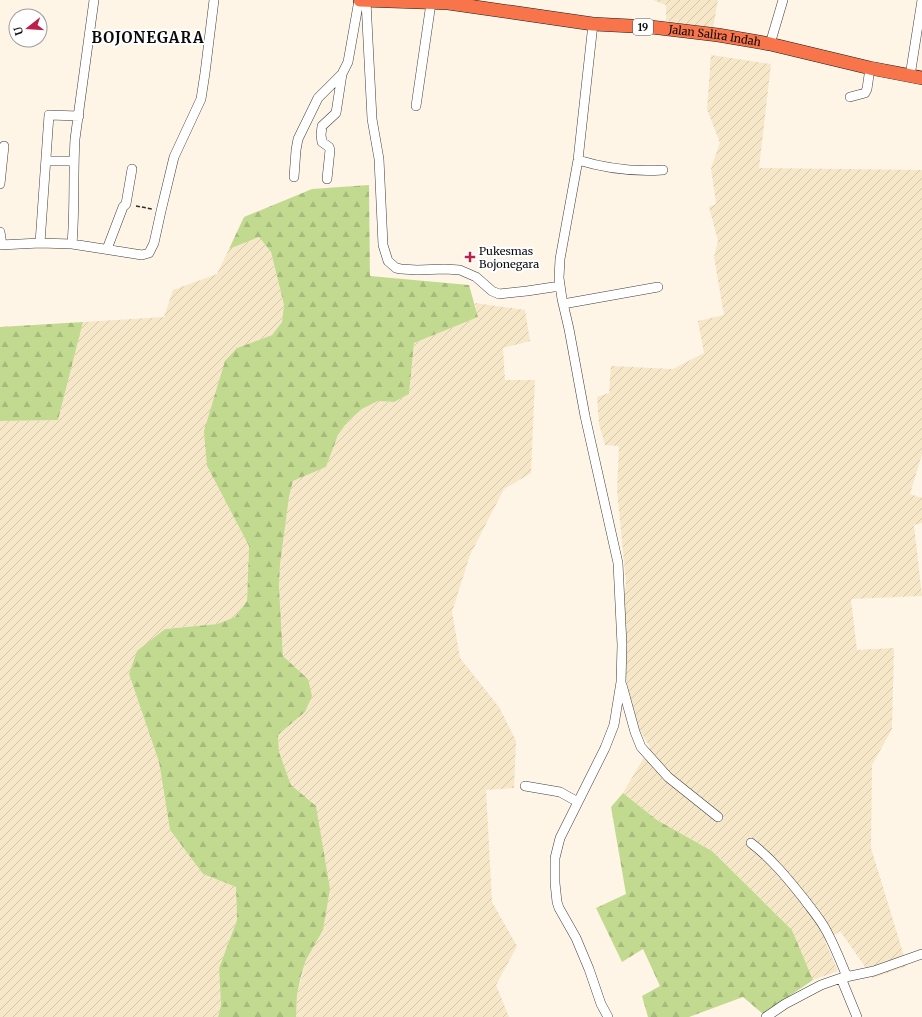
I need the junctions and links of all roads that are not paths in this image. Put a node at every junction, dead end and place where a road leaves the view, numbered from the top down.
1 (94, 0) edge
2 (214, 0) edge
3 (362, 0) edge
4 (380, 0) edge
5 (783, 0) edge
6 (922, 0) edge
7 (431, 2) junction
8 (458, 2) edge
9 (593, 24) junction
10 (770, 44) junction
11 (870, 68) junction
12 (342, 74) junction
13 (916, 77) edge
14 (850, 97) dead end
15 (416, 106) dead end
16 (79, 116) junction
17 (4, 146) dead end
18 (578, 160) junction
19 (46, 161) junction
20 (74, 161) junction
21 (132, 168) dead end
22 (663, 170) dead end
23 (294, 177) dead end
24 (327, 179) dead end
25 (0, 184) edge
26 (0, 232) edge
27 (40, 243) junction
28 (72, 244) junction
29 (1, 245) edge
30 (107, 249) junction
31 (560, 286) junction
32 (658, 287) dead end
33 (563, 304) junction
34 (621, 682) junction
35 (525, 786) dead end
36 (578, 802) junction
37 (718, 817) dead end
38 (751, 843) dead end
39 (922, 954) edge
40 (844, 978) junction
41 (608, 1017) edge
42 (766, 1017) edge
43 (857, 1017) edge

1 - 16 street
2 - 30 street
3 - 4 highway, Jalan Salira Indah / 19
3 - 12 street
3 - 31 street
4 - 7 highway, Jalan Salira Indah / 19
5 - 10 street
6 - 13 street
7 - 8 highway, Jalan Salira Indah / 19
7 - 15 street
8 - 9 highway, Jalan Salira Indah / 19
9 - 10 highway, Jalan Salira Indah / 19
9 - 18 street
10 - 11 highway, Jalan Salira Indah / 19
11 - 13 highway, Jalan Salira Indah / 19
11 - 14 street
12 - 23 street
12 - 24 street
16 - 19 street
16 - 20 street
17 - 25 street
18 - 22 street
18 - 31 street
19 - 20 street
19 - 27 street
20 - 28 street
21 - 30 street
26 - 29 street
27 - 28 street
27 - 29 street
28 - 30 street
31 - 33 street
32 - 33 street
33 - 34 street
34 - 36 street
34 - 37 street
35 - 36 street
36 - 41 street
38 - 40 street
39 - 40 street
40 - 42 street
40 - 43 street

